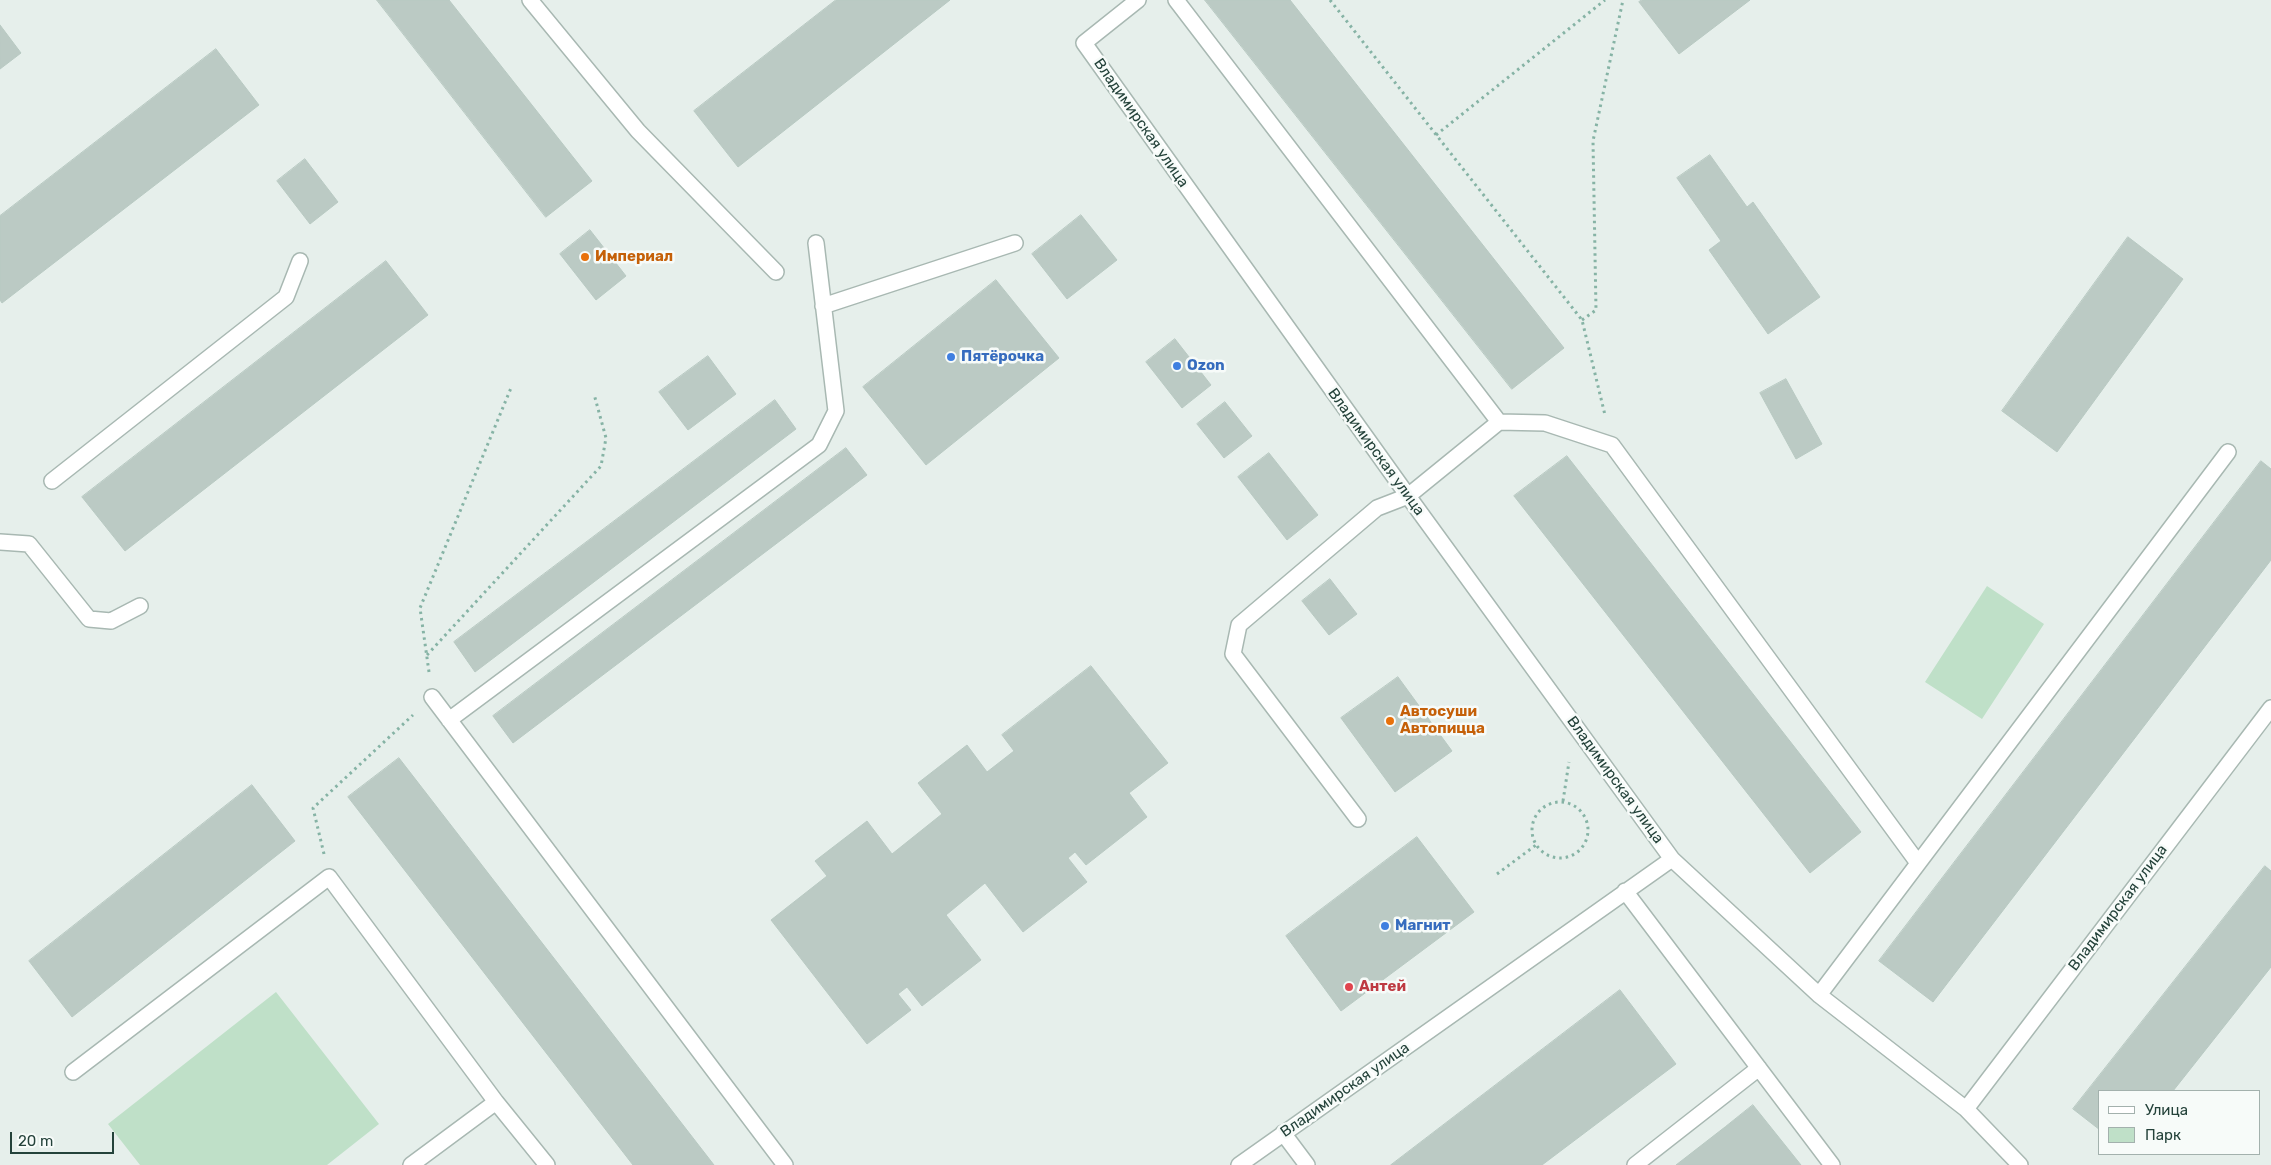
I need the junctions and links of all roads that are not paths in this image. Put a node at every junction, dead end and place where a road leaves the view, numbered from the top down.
1 (530, 0) edge
2 (1138, 0) edge
3 (1176, 0) edge
4 (816, 243) dead end
5 (1015, 243) dead end
6 (300, 261) dead end
7 (776, 272) dead end
8 (823, 306) junction
9 (1499, 422) junction
10 (2228, 452) dead end
11 (52, 481) dead end
12 (1408, 496) junction
13 (0, 542) edge
14 (140, 606) dead end
15 (432, 697) road end
16 (2271, 708) edge
17 (450, 720) junction
18 (1358, 819) dead end
19 (1672, 859) junction
20 (1918, 863) junction
21 (1625, 891) junction
22 (1819, 995) junction
23 (1759, 1068) junction
24 (73, 1072) dead end
25 (496, 1102) junction
26 (1966, 1108) junction
27 (1284, 1134) junction
28 (411, 1165) edge
29 (547, 1165) edge
30 (785, 1165) edge
31 (1239, 1165) edge
32 (1306, 1165) edge
33 (1635, 1165) edge
34 (1832, 1165) edge
35 (2020, 1165) edge

1 - 7 street
2 - 12 street, Владимирская улица
3 - 9 street
4 - 8 street
5 - 8 street
6 - 11 street
8 - 17 street
9 - 12 street
9 - 20 street
10 - 20 street
12 - 18 street
12 - 19 street, Владимирская улица
13 - 14 street
15 - 17 street
16 - 26 street, Владимирская улица
17 - 30 street
19 - 21 street, Владимирская улица
19 - 22 street, Владимирская улица
20 - 22 street
21 - 23 street
21 - 27 street, Владимирская улица
22 - 26 street, Владимирская улица
23 - 33 street
23 - 34 street
24 - 25 street
25 - 28 street
25 - 29 street
26 - 35 street, Владимирская улица
27 - 31 street, Владимирская улица
27 - 32 street

